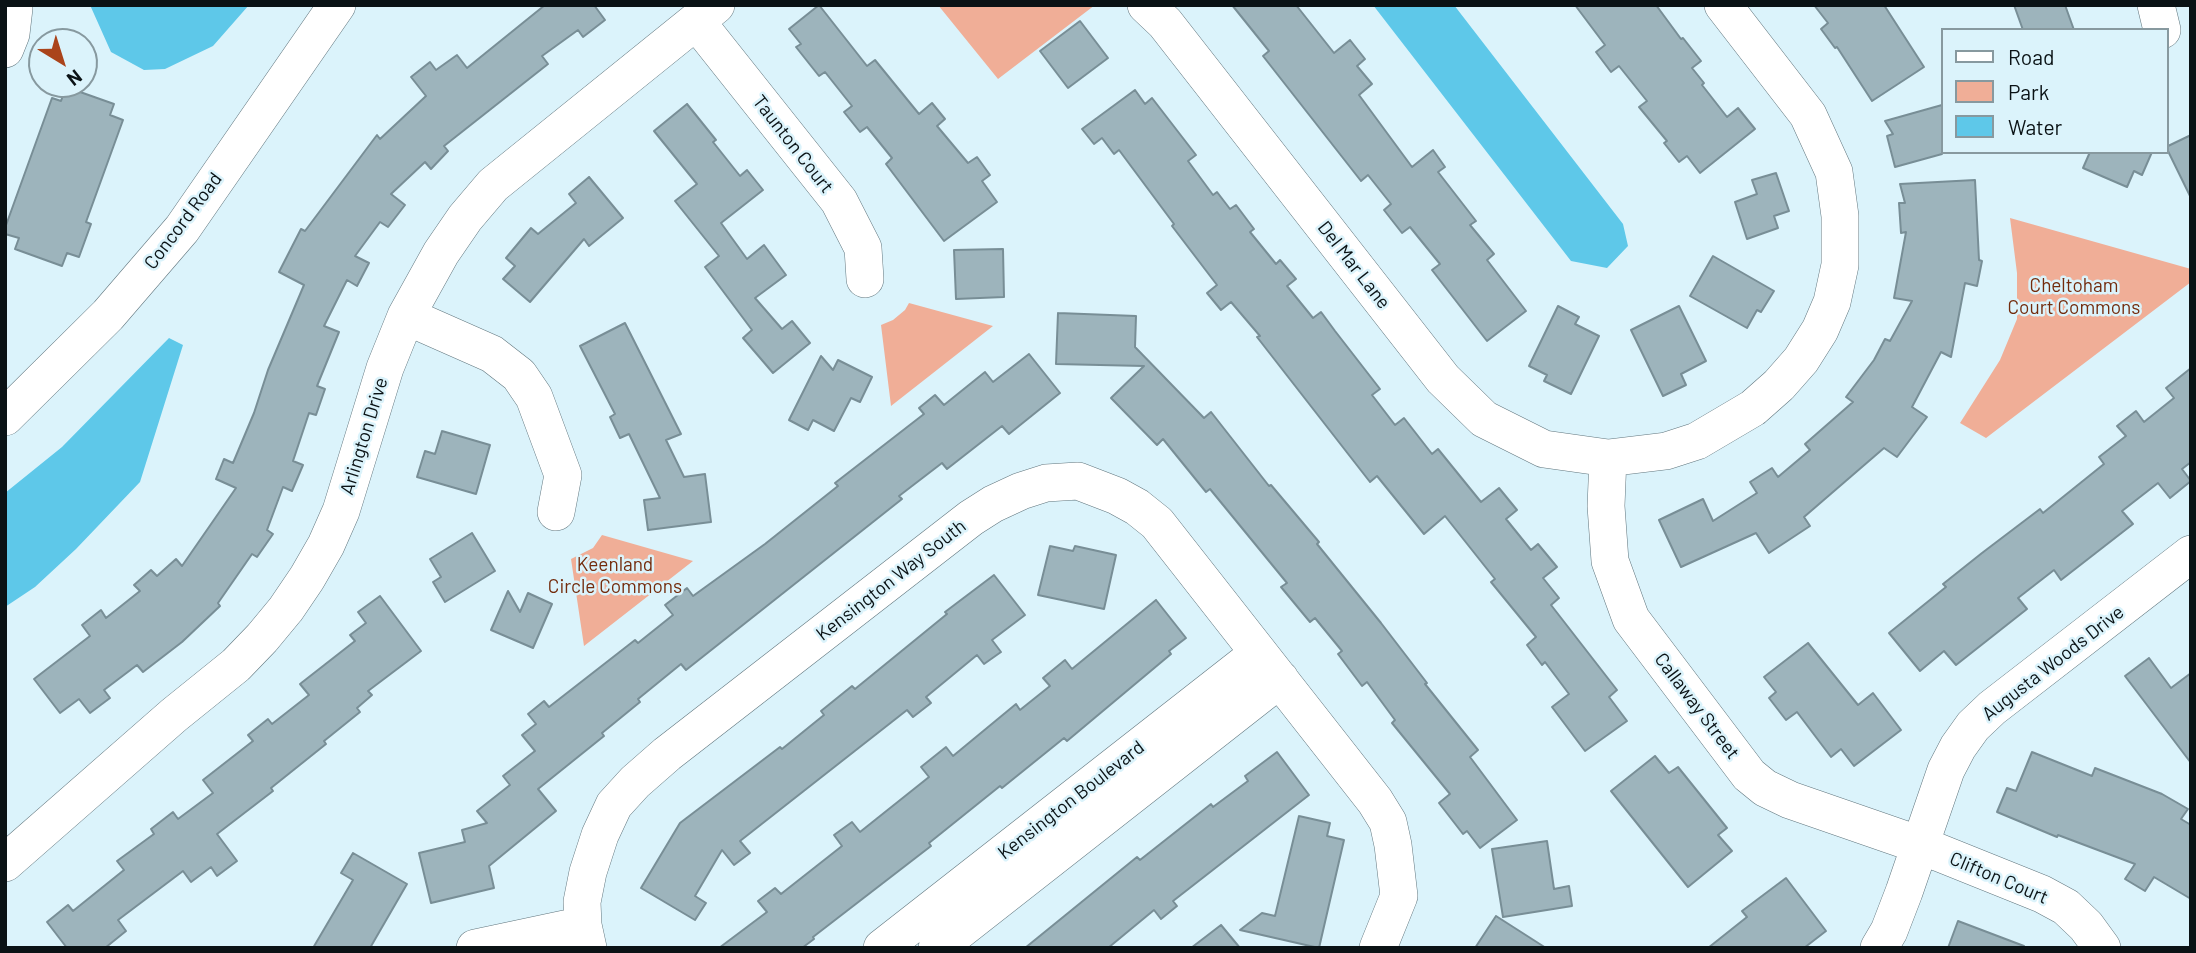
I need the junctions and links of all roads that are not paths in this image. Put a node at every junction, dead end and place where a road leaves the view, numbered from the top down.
1 (337, 5) edge
2 (1146, 5) edge
3 (1723, 5) edge
4 (2156, 5) edge
5 (14, 8) dead end
6 (706, 13) edge
7 (2162, 28) edge
8 (5, 49) edge
9 (865, 279) dead end
10 (406, 316) junction
11 (7, 413) edge
12 (1608, 458) junction
13 (556, 512) dead end
14 (2191, 554) edge
15 (1269, 666) junction
16 (1920, 845) junction
17 (5, 863) edge
18 (585, 936) edge
19 (475, 948) edge
20 (882, 948) edge
21 (937, 948) edge
22 (1378, 948) edge
23 (1879, 948) edge
24 (2102, 948) edge

1 - 11 street, Concord Road
2 - 12 street, Del Mar Lane
3 - 12 street, Del Mar Lane
4 - 7 street
5 - 8 street
6 - 9 street, Taunton Court
6 - 10 street, Arlington Drive
10 - 13 street
10 - 17 street, Arlington Drive
12 - 16 street, Callaway Street
14 - 16 street, Augusta Woods Drive
15 - 18 street, Kensington Way South
15 - 20 street, Kensington Boulevard
15 - 21 street, Kensington Boulevard
15 - 22 street, Kensington Way South
16 - 23 street, Augusta Woods Drive
16 - 24 street, Clifton Court
18 - 19 street

